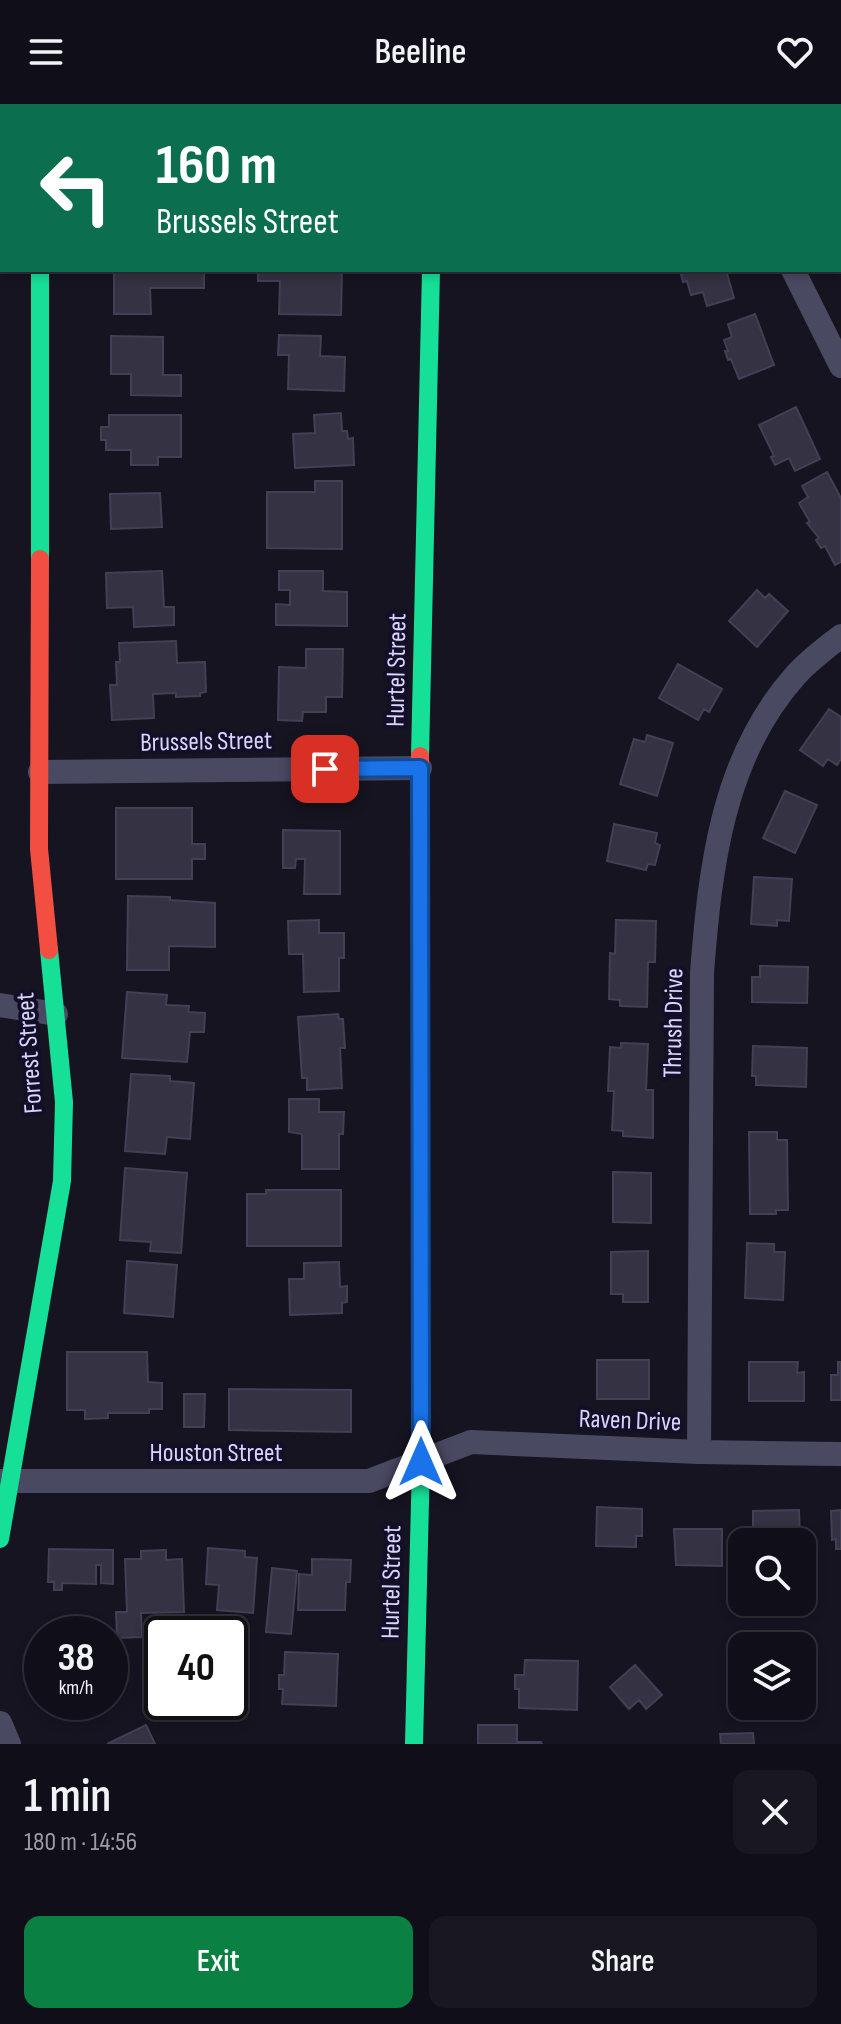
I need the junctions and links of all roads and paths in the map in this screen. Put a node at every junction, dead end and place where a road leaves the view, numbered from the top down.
1 (40, 272) edge
2 (431, 272) edge
3 (794, 272) edge
4 (841, 366) edge
5 (841, 636) edge
6 (420, 768) junction
7 (40, 772) junction
8 (0, 1005) edge
9 (56, 1014) junction
10 (699, 1452) junction
11 (841, 1454) edge
12 (421, 1462) junction
13 (4, 1481) edge
14 (0, 1539) edge
15 (0, 1723) edge
16 (9, 1744) edge
17 (414, 1744) edge

1 - 7 street, Forrest Street
2 - 6 street, Hurtel Street
3 - 4 street
5 - 10 street, Thrush Drive
6 - 7 street, Brussels Street
6 - 12 street, Hurtel Street
7 - 9 street, Forrest Street
8 - 9 street
9 - 13 street, Forrest Street
10 - 11 street, Raven Drive
10 - 12 street, Raven Drive
12 - 13 street, Houston Street
12 - 17 street, Hurtel Street
13 - 14 street, Forrest Street
15 - 16 street

